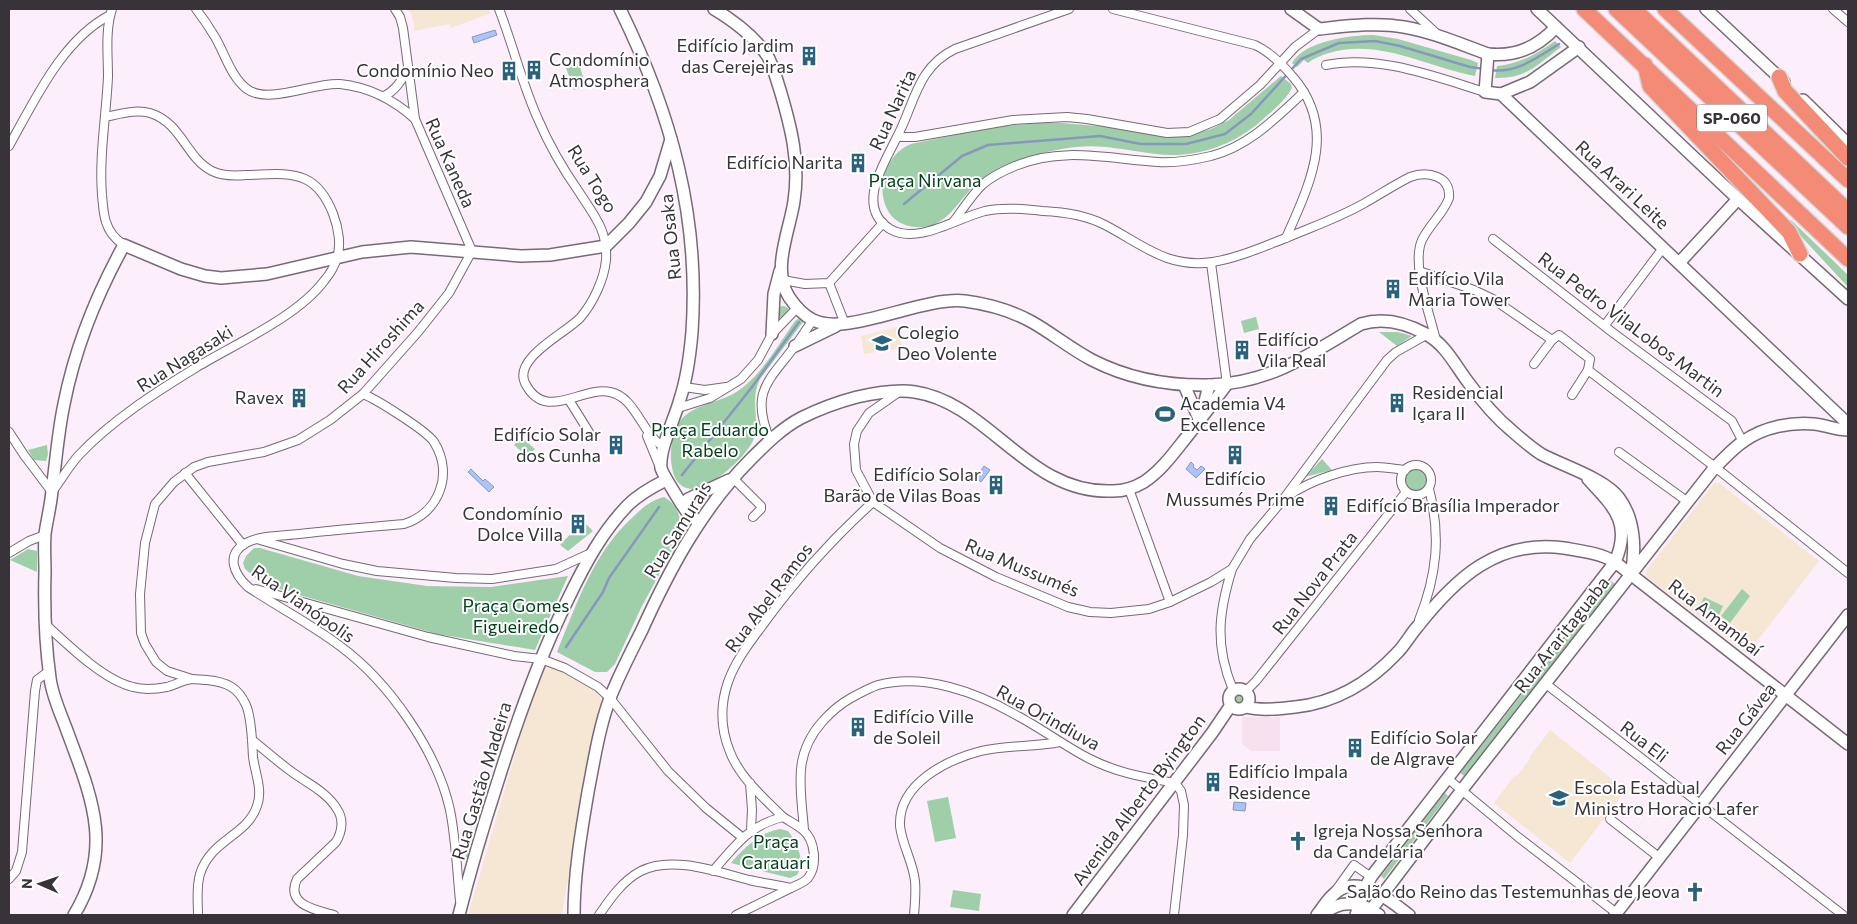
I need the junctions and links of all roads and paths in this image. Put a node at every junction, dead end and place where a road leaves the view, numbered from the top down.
1 (196, 9) edge
2 (395, 9) edge
3 (499, 9) edge
4 (620, 9) edge
5 (714, 9) edge
6 (1069, 9) edge
7 (1113, 9) edge
8 (1291, 9) edge
9 (1410, 9) edge
10 (1537, 9) edge
11 (1584, 9) edge
12 (1616, 9) edge
13 (1634, 9) edge
14 (1665, 9) edge
15 (1706, 9) edge
16 (1834, 9) edge
17 (111, 12) edge
18 (1848, 22) edge
19 (1556, 27) junction
20 (1319, 30) junction
21 (1439, 36) junction
22 (1579, 47) junction
23 (1488, 57) junction
24 (1326, 65) dead end
25 (1283, 66) junction
26 (1645, 66) junction
27 (408, 70) junction
28 (1779, 77) junction
29 (1304, 92) junction
30 (1485, 92) junction
31 (1501, 94) junction
32 (384, 96) junction
33 (106, 117) junction
34 (415, 119) junction
35 (898, 137) junction
36 (671, 139) junction
37 (1847, 139) edge
38 (9, 146) edge
39 (1848, 158) edge
40 (678, 164) junction
41 (660, 176) junction
42 (1848, 180) edge
43 (1738, 199) junction
44 (1848, 211) edge
45 (954, 221) junction
46 (883, 223) junction
47 (1848, 227) edge
48 (1286, 238) junction
49 (1493, 239) dead end
50 (124, 245) junction
51 (606, 246) junction
52 (1663, 248) junction
53 (472, 252) junction
54 (1800, 254) junction
55 (337, 257) junction
56 (1848, 259) edge
57 (1212, 262) junction
58 (1679, 263) junction
59 (782, 264) junction
60 (1419, 271) junction
61 (786, 280) junction
62 (829, 283) junction
63 (1848, 299) edge
64 (797, 308) junction
65 (813, 320) junction
66 (846, 322) junction
67 (1604, 325) junction
68 (772, 334) junction
69 (1432, 337) junction
70 (1552, 340) junction
71 (795, 346) junction
72 (1534, 364) dead end
73 (1588, 370) junction
74 (1227, 384) junction
75 (1184, 385) junction
76 (1209, 385) junction
77 (684, 386) junction
78 (730, 386) junction
79 (900, 390) junction
80 (363, 394) junction
81 (1572, 395) dead end
82 (569, 400) junction
83 (678, 408) junction
84 (1835, 411) junction
85 (1200, 421) junction
86 (1816, 424) junction
87 (1848, 424) edge
88 (643, 425) junction
89 (1848, 430) edge
90 (9, 432) edge
91 (592, 437) dead end
92 (770, 440) junction
93 (1743, 442) junction
94 (664, 447) junction
95 (1619, 452) dead end
96 (1715, 467) junction
97 (1405, 470) junction
98 (185, 473) junction
99 (663, 474) junction
100 (1583, 475) junction
101 (1299, 478) junction
102 (732, 479) junction
103 (1304, 486) junction
104 (1129, 489) junction
105 (1429, 489) junction
106 (52, 492) junction
107 (1406, 492) junction
108 (683, 497) junction
109 (1282, 501) junction
110 (872, 502) junction
111 (1688, 502) junction
112 (688, 513) junction
113 (753, 516) dead end
114 (703, 518) junction
115 (45, 535) junction
116 (257, 539) junction
117 (687, 542) junction
118 (243, 545) junction
119 (9, 553) edge
120 (591, 553) junction
121 (1591, 553) junction
122 (1615, 562) junction
123 (1232, 568) junction
124 (1607, 572) junction
125 (1848, 573) edge
126 (1631, 575) junction
127 (248, 587) junction
128 (1170, 602) junction
129 (1848, 615) edge
130 (44, 623) junction
131 (1417, 626) junction
132 (541, 659) junction
133 (49, 671) junction
134 (192, 679) junction
135 (1546, 684) junction
136 (1233, 690) junction
137 (1246, 691) junction
138 (1786, 695) junction
139 (610, 698) junction
140 (1231, 706) junction
141 (1246, 707) junction
142 (252, 740) junction
143 (1060, 742) junction
144 (1848, 744) edge
145 (1447, 778) junction
146 (750, 783) junction
147 (1175, 783) junction
148 (1462, 790) junction
149 (1701, 805) junction
150 (783, 817) junction
151 (1610, 819) dead end
152 (751, 830) junction
153 (804, 830) junction
154 (743, 838) junction
155 (1660, 858) junction
156 (456, 861) junction
157 (713, 871) junction
158 (471, 874) junction
159 (1371, 877) junction
160 (9, 879) edge
161 (769, 884) junction
162 (791, 888) junction
163 (1365, 888) junction
164 (1382, 895) junction
165 (1330, 898) junction
166 (769, 900) junction
167 (1358, 910) edge
168 (460, 911) edge
169 (1372, 913) edge
170 (74, 915) edge
171 (199, 915) edge
172 (334, 915) edge
173 (574, 915) edge
174 (599, 915) edge
175 (736, 915) edge
176 (914, 915) edge
177 (1073, 915) edge
178 (1174, 915) edge
179 (1318, 915) edge
180 (1322, 915) edge
181 (1409, 915) edge
182 (1617, 915) edge
183 (1843, 915) edge

1 - 32 street, Rua Kaneda
2 - 27 street
3 - 51 street, Rua Togo
4 - 36 street, Rua Osaka
5 - 59 street
6 - 35 street, Rua Narita
7 - 25 street
8 - 20 street
9 - 21 street
10 - 19 street
11 - 26 highway, SP-060
12 - 47 highway, SP-060
13 - 44 highway, SP-060
14 - 42 highway, SP-060
15 - 28 street
16 - 18 street
17 - 33 street
17 - 38 street
19 - 22 street
19 - 23 street
20 - 21 street
20 - 25 street
21 - 23 street
22 - 31 street
22 - 43 street
23 - 30 street
24 - 30 street
25 - 29 street
25 - 35 street
26 - 54 highway
26 - 56 highway, SP-060
27 - 32 street
27 - 34 street
28 - 37 street
28 - 39 highway
29 - 45 street
29 - 48 street
30 - 31 street
31 - 52 street, Rua Arari Leite
32 - 34 street, Rua Kaneda
33 - 50 street
33 - 55 street
34 - 53 street, Rua Kaneda
35 - 46 street, Rua Narita
36 - 40 street, Rua Osaka
36 - 41 street
40 - 41 street
40 - 77 street, Rua Osaka
41 - 51 street
43 - 54 street
43 - 58 street
45 - 46 street
45 - 57 street
46 - 62 street
48 - 57 street
48 - 60 street
49 - 67 street, Rua Pedro VilaLobos Martin
50 - 55 street
50 - 106 street
51 - 53 street
51 - 82 street, Rua Togo
52 - 58 street, Rua Arari Leite
52 - 67 street
53 - 55 street
53 - 80 street, Rua Hiroshima
54 - 63 street
55 - 106 street, Rua Nagasaki
57 - 74 street
58 - 84 street, Rua Arari Leite
59 - 61 street
59 - 68 street
60 - 69 street
60 - 70 street
61 - 62 street
61 - 64 street
61 - 66 street
62 - 66 street
64 - 65 street
64 - 68 street
65 - 66 street
65 - 71 street
66 - 71 street
66 - 75 street
67 - 93 street, Rua Pedro VilaLobos Martin
68 - 78 street
69 - 74 street
69 - 100 street
69 - 101 street, Rua Mussumés
70 - 72 street
70 - 73 street
71 - 92 street
73 - 81 street
73 - 96 street
74 - 76 street
74 - 85 street, Rua Samurais
75 - 76 street
75 - 85 street
76 - 85 street
77 - 78 street
77 - 83 street, Rua Osaka
78 - 83 street
79 - 92 street, Rua Samurais
79 - 104 street, Rua Samurais
79 - 110 street, Rua Mussumés
80 - 98 street, Rua Hiroshima
80 - 116 street, Rua Vianópolis
82 - 88 street, Rua Togo
82 - 91 street
83 - 94 street, Rua Osaka
84 - 86 street
84 - 87 street, Rua Arari Leite
85 - 104 street, Rua Samurais
86 - 89 street, Rua Araritaguaba
86 - 93 street, Rua Araritaguaba
88 - 94 street, Rua Togo
88 - 99 street, Rua Togo
90 - 106 street
92 - 102 street, Rua Samurais
93 - 96 street, Rua Araritaguaba
94 - 99 street, Rua Osaka
95 - 111 street
96 - 111 street, Rua Araritaguaba
96 - 125 street
97 - 103 street
97 - 105 street
97 - 107 street
98 - 118 street
98 - 134 street, Rua Hiroshima
99 - 108 street
99 - 120 street
100 - 122 street
100 - 126 street
101 - 103 street
101 - 109 street, Rua Mussumés
102 - 108 street
102 - 113 street
102 - 114 street, Rua Samurais
103 - 109 street
104 - 128 street
105 - 107 street
105 - 131 street
106 - 115 street
107 - 137 street, Rua Nova Prata
108 - 112 street
108 - 114 street
109 - 123 street, Rua Mussumés
110 - 128 street, Rua Mussumés
110 - 146 street, Rua Abel Ramos
111 - 126 street, Rua Araritaguaba
112 - 114 street
112 - 117 street
114 - 117 street, Rua Samurais
115 - 119 street
115 - 130 street
116 - 118 street, Rua Vianópolis
116 - 120 street
117 - 139 street, Rua Samurais
118 - 127 street, Rua Vianópolis
120 - 132 street
121 - 122 street, Rua Amambaí
121 - 124 street
121 - 131 street, Rua Amambaí
122 - 124 street, Rua Araritaguaba
122 - 126 street, Rua Amambaí
123 - 128 street, Rua Mussumés
123 - 136 street
124 - 145 street, Rua Araritaguaba
126 - 135 street, Rua Araritaguaba
126 - 138 street, Rua Amambaí
127 - 132 street
127 - 156 street, Rua Vianópolis
129 - 138 street, Rua Gávea
130 - 133 street
130 - 134 street
131 - 141 street, Rua Amambaí
132 - 139 street
132 - 158 street, Rua Gastão Madeira
133 - 160 street
133 - 170 street
134 - 142 street
135 - 148 street, Rua Araritaguaba
135 - 149 street, Rua Eli
136 - 137 street
136 - 140 street
137 - 141 street
138 - 144 street, Rua Amambaí
138 - 149 street, Rua Gávea
139 - 154 street
139 - 173 street, Rua Samurais
140 - 141 street
140 - 147 street, Avenida Alberto Byington
142 - 171 street
142 - 172 street
143 - 147 street, Rua Orindiuva
143 - 153 street, Rua Orindiuva
143 - 176 street
145 - 148 street
145 - 159 street, Rua Araritaguaba
146 - 150 street, Rua Abel Ramos
146 - 152 street, Rua Abel Ramos
147 - 177 street, Avenida Alberto Byington
147 - 178 street
148 - 164 street, Rua Araritaguaba
148 - 182 street
149 - 155 street, Rua Gávea
149 - 183 street, Rua Eli
150 - 152 street
150 - 153 street
151 - 155 street
152 - 154 street
153 - 162 street
154 - 157 street
155 - 182 street, Rua Gávea
156 - 158 street
156 - 168 street, Rua Vianópolis
157 - 161 street
157 - 174 street
158 - 168 street, Rua Gastão Madeira
159 - 163 street, Rua Araritaguaba
159 - 165 street
161 - 162 street
161 - 166 street
162 - 166 street
163 - 164 street
163 - 165 street
163 - 167 street, Rua Araritaguaba
164 - 169 street, Rua Araritaguaba
164 - 181 street
165 - 179 street
166 - 175 street
167 - 169 street
167 - 180 street

